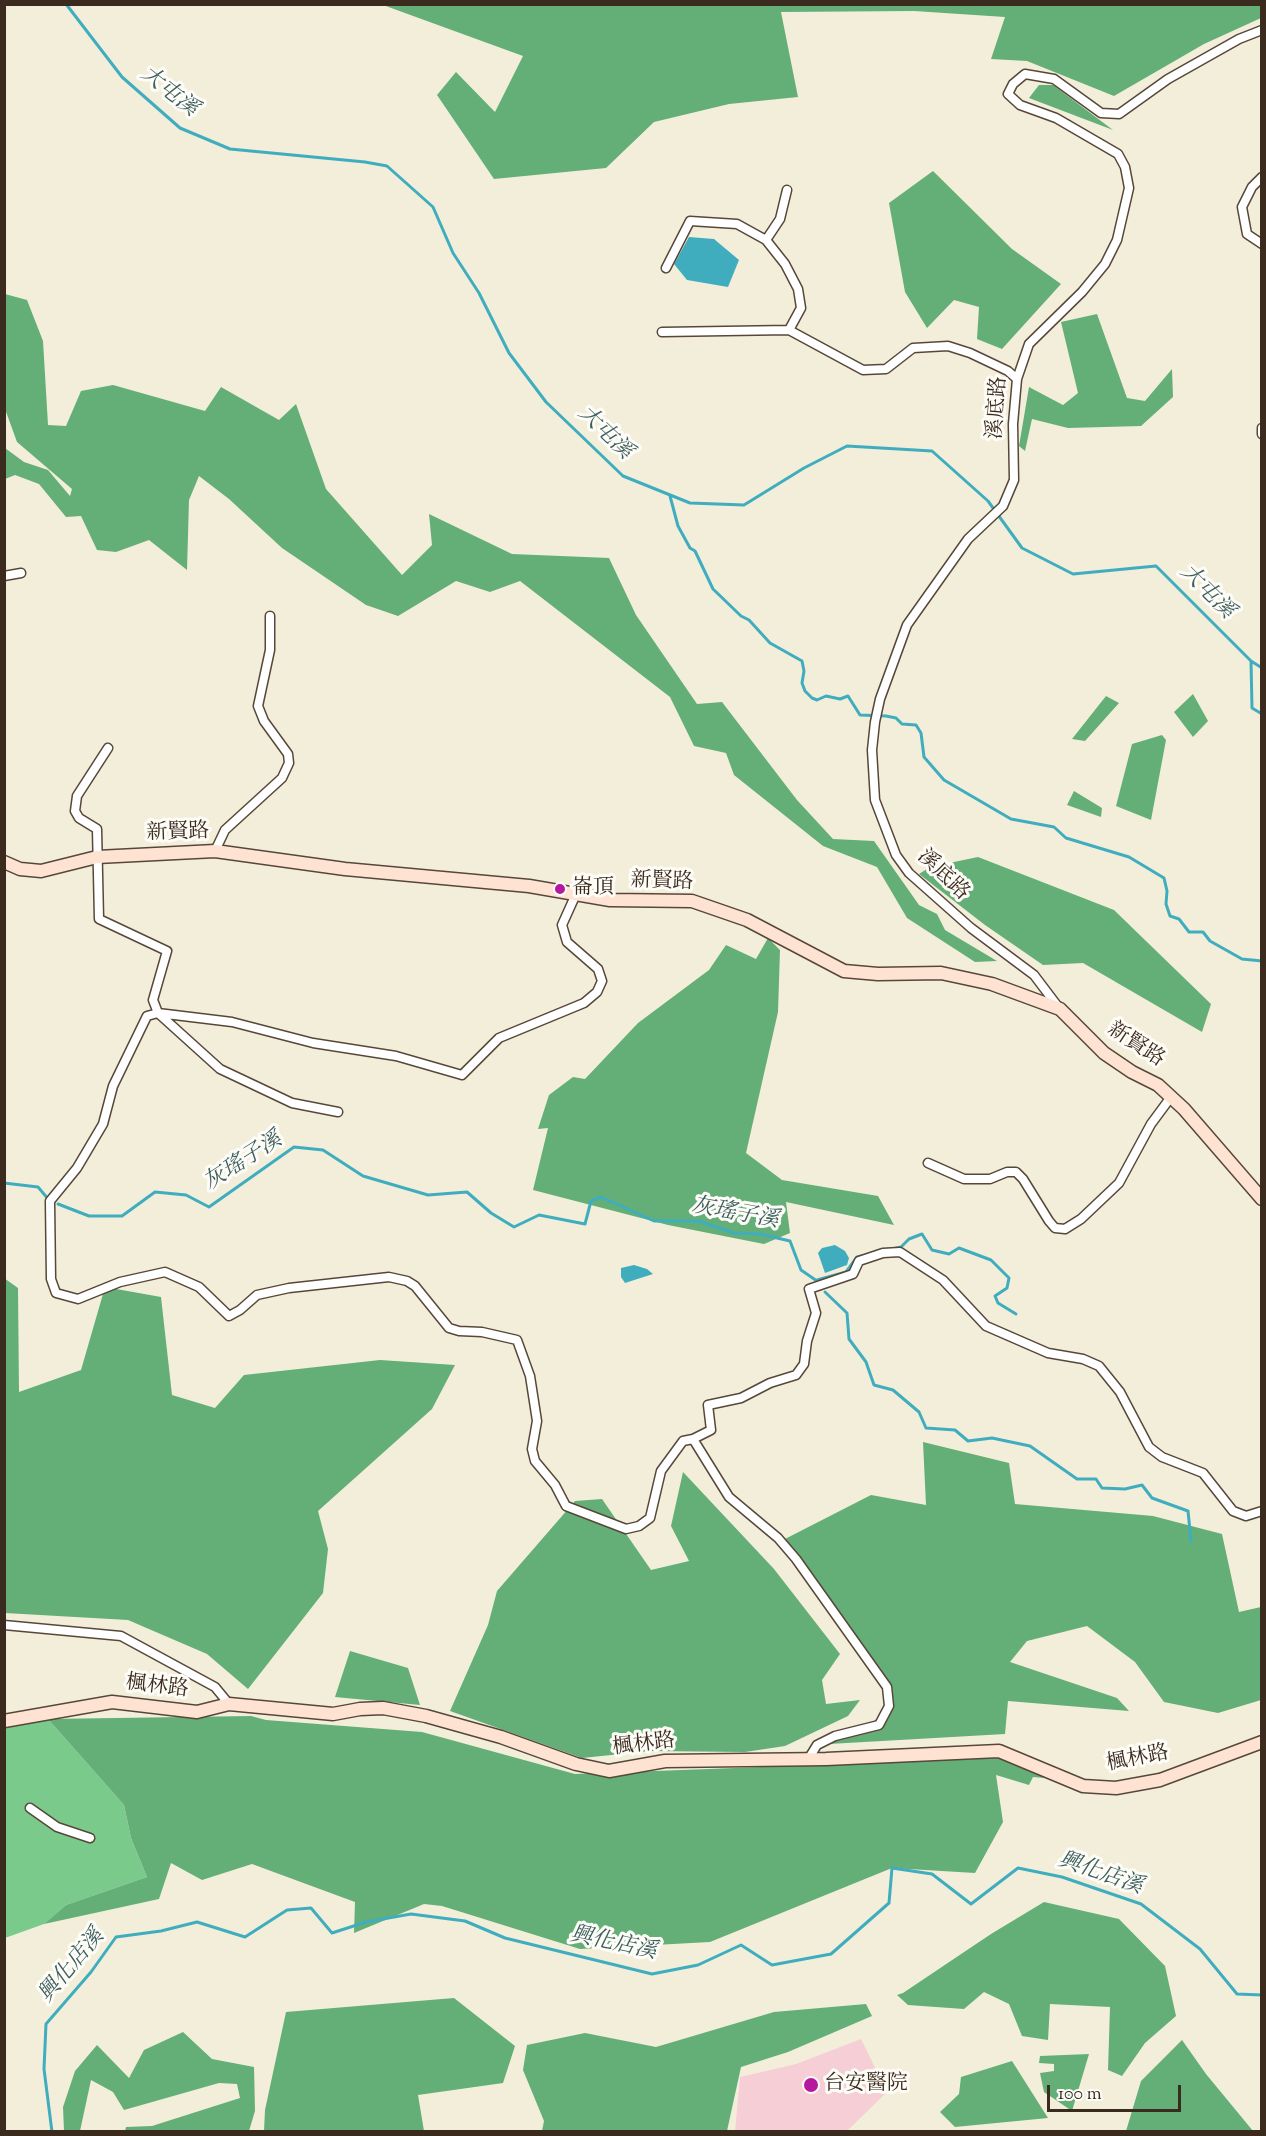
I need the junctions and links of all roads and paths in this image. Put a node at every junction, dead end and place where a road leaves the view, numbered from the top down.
1 (1262, 30) edge
2 (1262, 177) edge
3 (787, 190) dead end
4 (766, 240) junction
5 (1262, 244) edge
6 (666, 268) dead end
7 (789, 330) junction
8 (662, 332) dead end
9 (1017, 379) junction
10 (1262, 428) edge
11 (1262, 434) edge
12 (21, 573) dead end
13 (4, 576) edge
14 (270, 616) dead end
15 (108, 748) dead end
16 (215, 851) junction
17 (97, 857) junction
18 (4, 862) edge
19 (576, 894) junction
20 (1060, 1009) junction
21 (158, 1013) junction
22 (1171, 1097) junction
23 (338, 1112) dead end
24 (928, 1163) dead end
25 (1262, 1199) edge
26 (693, 1439) junction
27 (1262, 1511) edge
28 (4, 1625) edge
29 (229, 1704) junction
30 (4, 1721) edge
31 (1262, 1742) edge
32 (809, 1758) junction
33 (30, 1808) dead end
34 (90, 1838) dead end

1 - 9 street, 溪底路
2 - 5 street
3 - 4 street
4 - 6 street
4 - 7 street
7 - 8 street
7 - 9 street
9 - 20 street, 溪底路
10 - 11 street
12 - 13 street
14 - 16 street
15 - 17 street
16 - 17 street, 新賢路
16 - 19 street, 新賢路
17 - 18 street, 新賢路
17 - 21 street
19 - 20 street, 新賢路
19 - 21 street
20 - 22 street, 新賢路
21 - 23 street
21 - 26 street
22 - 24 street
22 - 25 street, 新賢路
26 - 27 street
26 - 32 street
28 - 29 street
29 - 30 street, 楓林路
29 - 32 street, 楓林路
31 - 32 street, 楓林路
33 - 34 street

